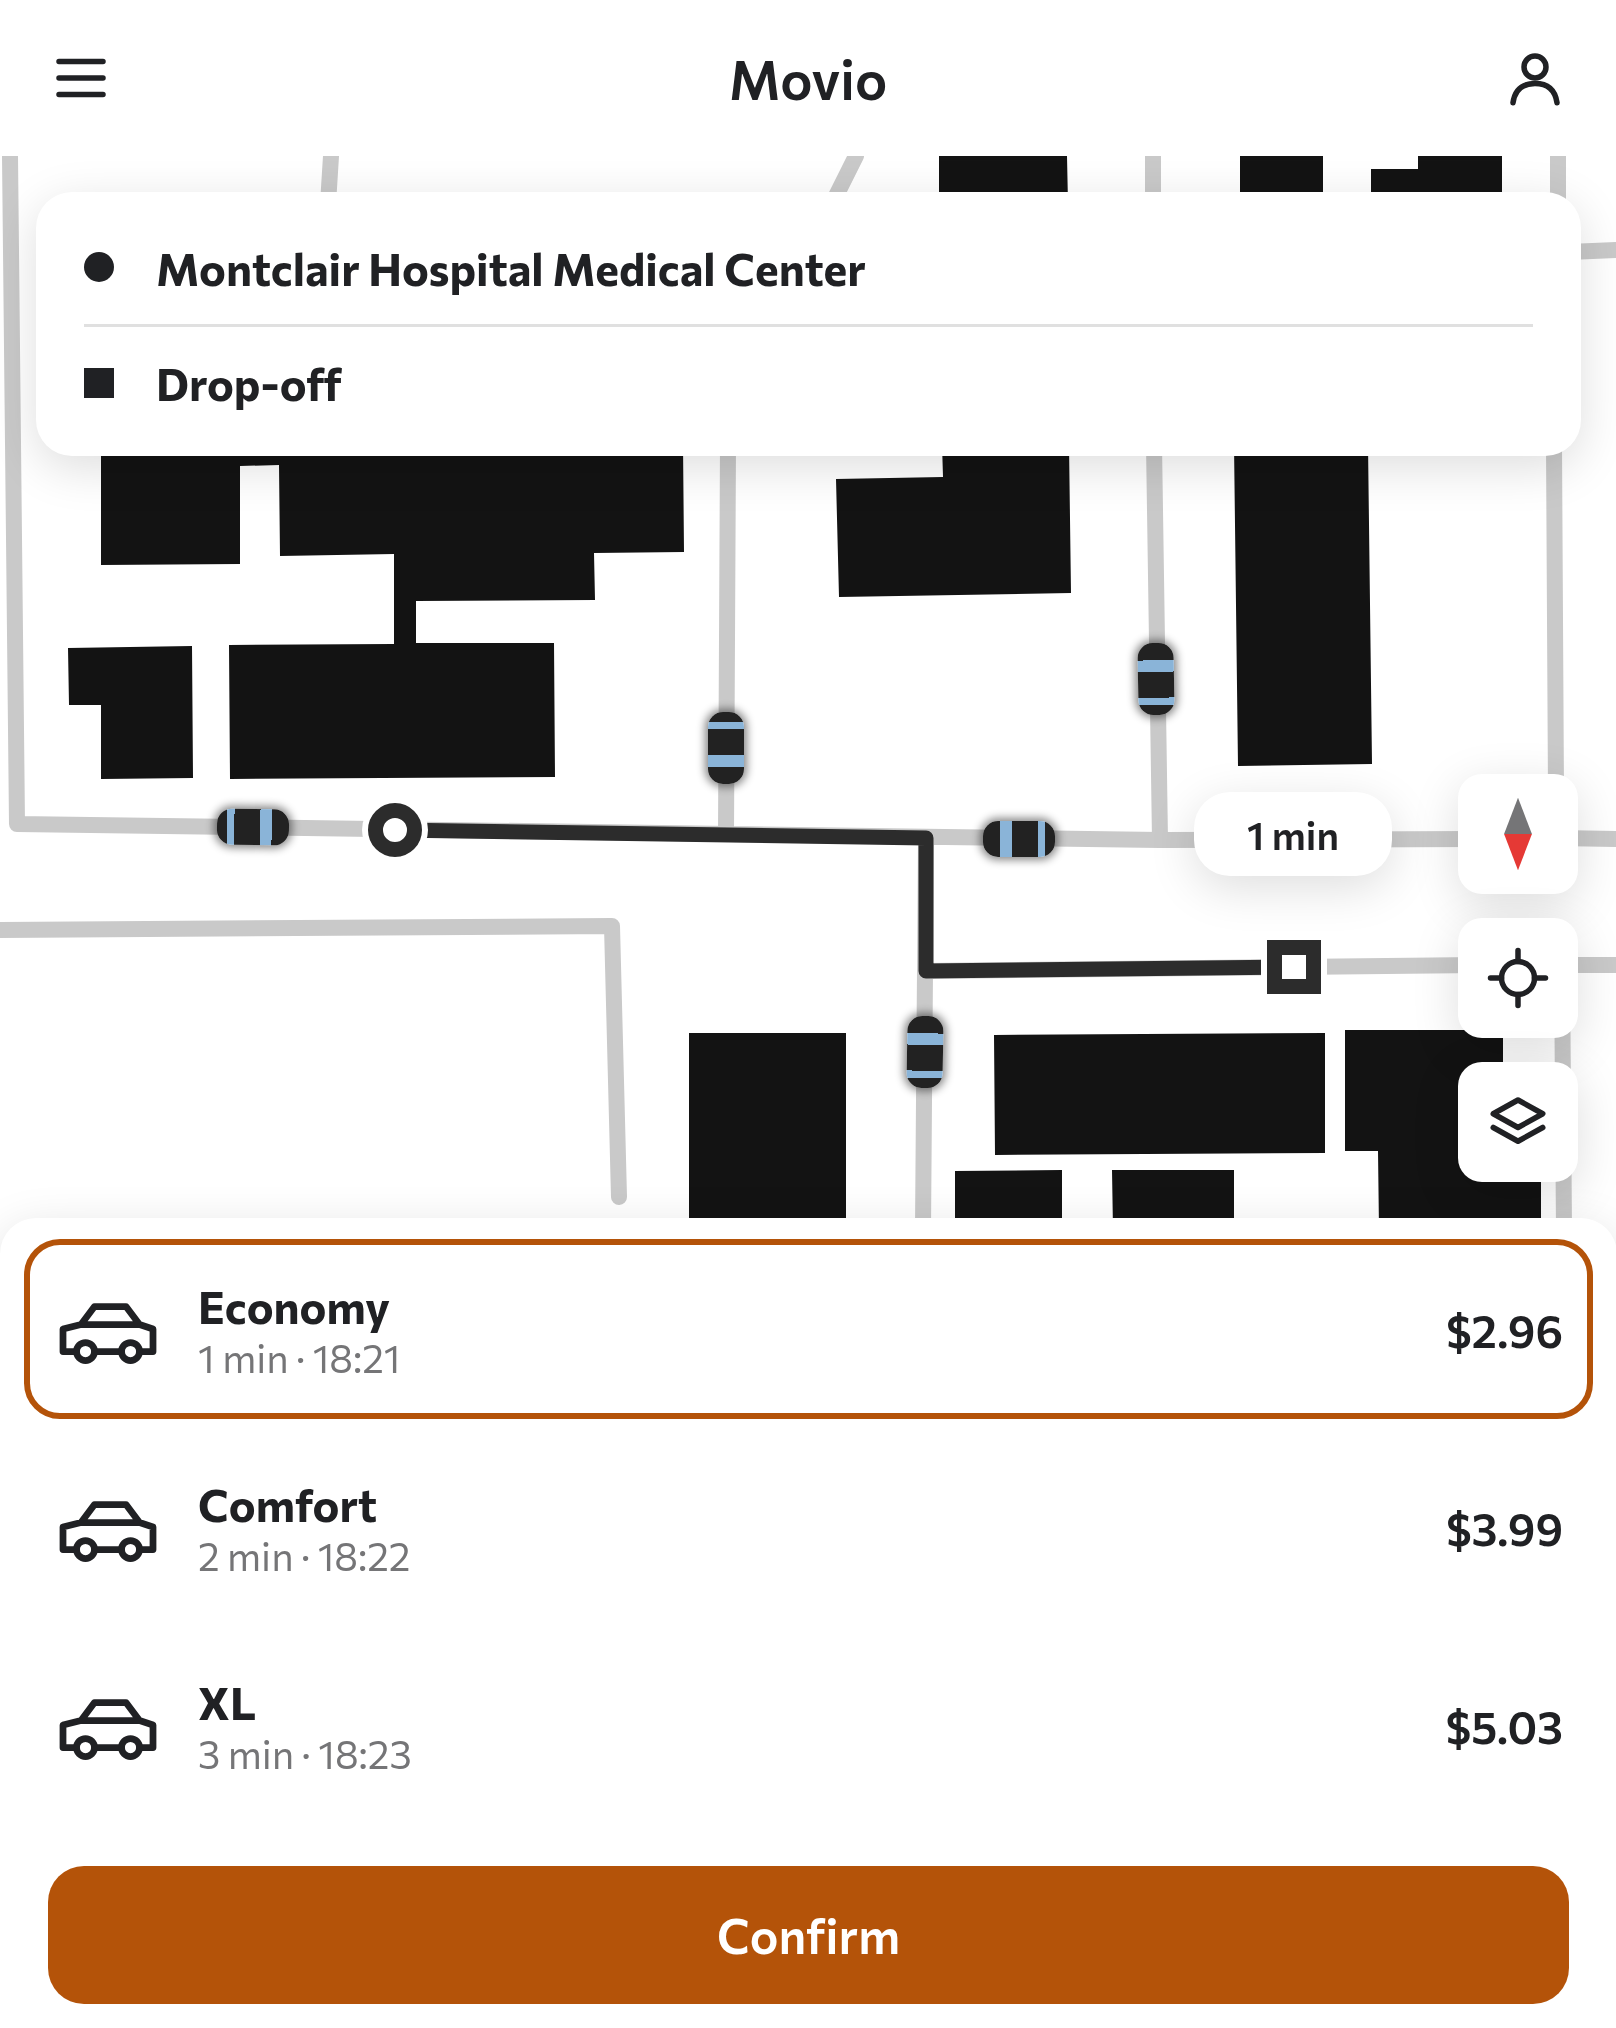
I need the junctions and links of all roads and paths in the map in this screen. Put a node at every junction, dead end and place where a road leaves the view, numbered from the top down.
1 (10, 156) edge
2 (331, 156) edge
3 (856, 156) edge
4 (1153, 156) edge
5 (1558, 156) edge
6 (329, 192) edge
7 (838, 192) edge
8 (1153, 192) edge
9 (1558, 192) edge
10 (1616, 250) edge
11 (1581, 252) edge
12 (728, 456) edge
13 (1154, 456) edge
14 (1554, 456) edge
15 (1556, 774) edge
16 (726, 835) junction
17 (926, 838) junction
18 (1458, 838) edge
19 (1578, 838) edge
20 (1616, 838) edge
21 (1160, 840) junction
22 (0, 930) edge
23 (1458, 965) edge
24 (1578, 965) edge
25 (1616, 965) edge
26 (926, 971) junction
27 (1560, 1038) edge
28 (619, 1197) dead end
29 (923, 1218) edge
30 (1564, 1218) edge

1 - 16 lane
2 - 6 lane
3 - 7 lane
4 - 8 lane
5 - 9 lane
10 - 11 lane
12 - 16 lane
13 - 21 lane
14 - 15 lane
16 - 17 lane
17 - 21 lane
17 - 26 lane
18 - 21 lane
19 - 20 lane
22 - 28 lane
23 - 26 lane
24 - 25 lane
26 - 29 lane
27 - 30 lane

